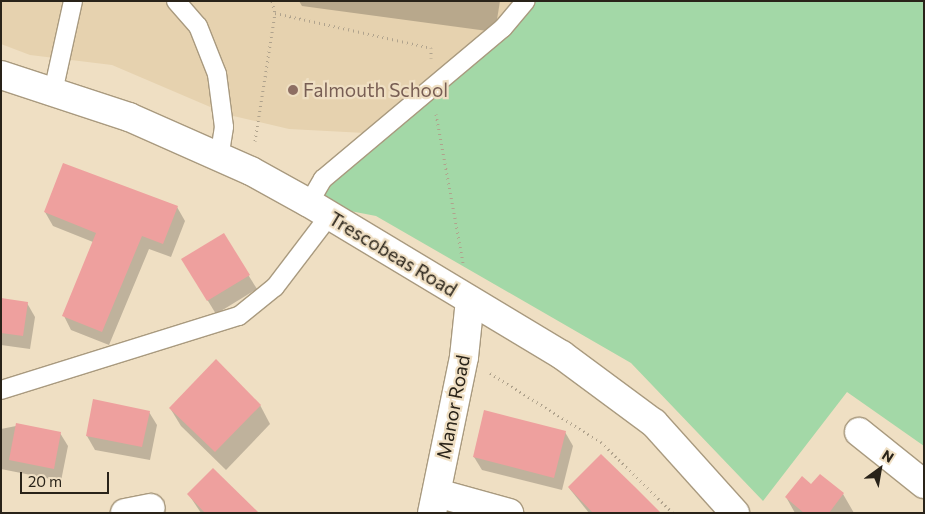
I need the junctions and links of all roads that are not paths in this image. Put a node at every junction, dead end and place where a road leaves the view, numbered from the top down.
1 (73, 1) edge
2 (176, 1) edge
3 (526, 1) edge
4 (1, 75) edge
5 (53, 92) junction
6 (219, 157) junction
7 (319, 209) junction
8 (470, 300) junction
9 (1, 390) edge
10 (860, 432) dead end
11 (924, 484) edge
12 (434, 503) edge
13 (151, 508) dead end
14 (125, 513) edge
15 (509, 513) edge
16 (735, 513) edge

1 - 5 lane
2 - 6 lane
3 - 7 lane
4 - 5 street, Trescobeas Road
5 - 6 street, Trescobeas Road
6 - 7 street, Trescobeas Road
7 - 8 street, Trescobeas Road
7 - 9 lane
8 - 12 street, Manor Road
8 - 16 street, Trescobeas Road
10 - 11 street
12 - 15 street
13 - 14 street

